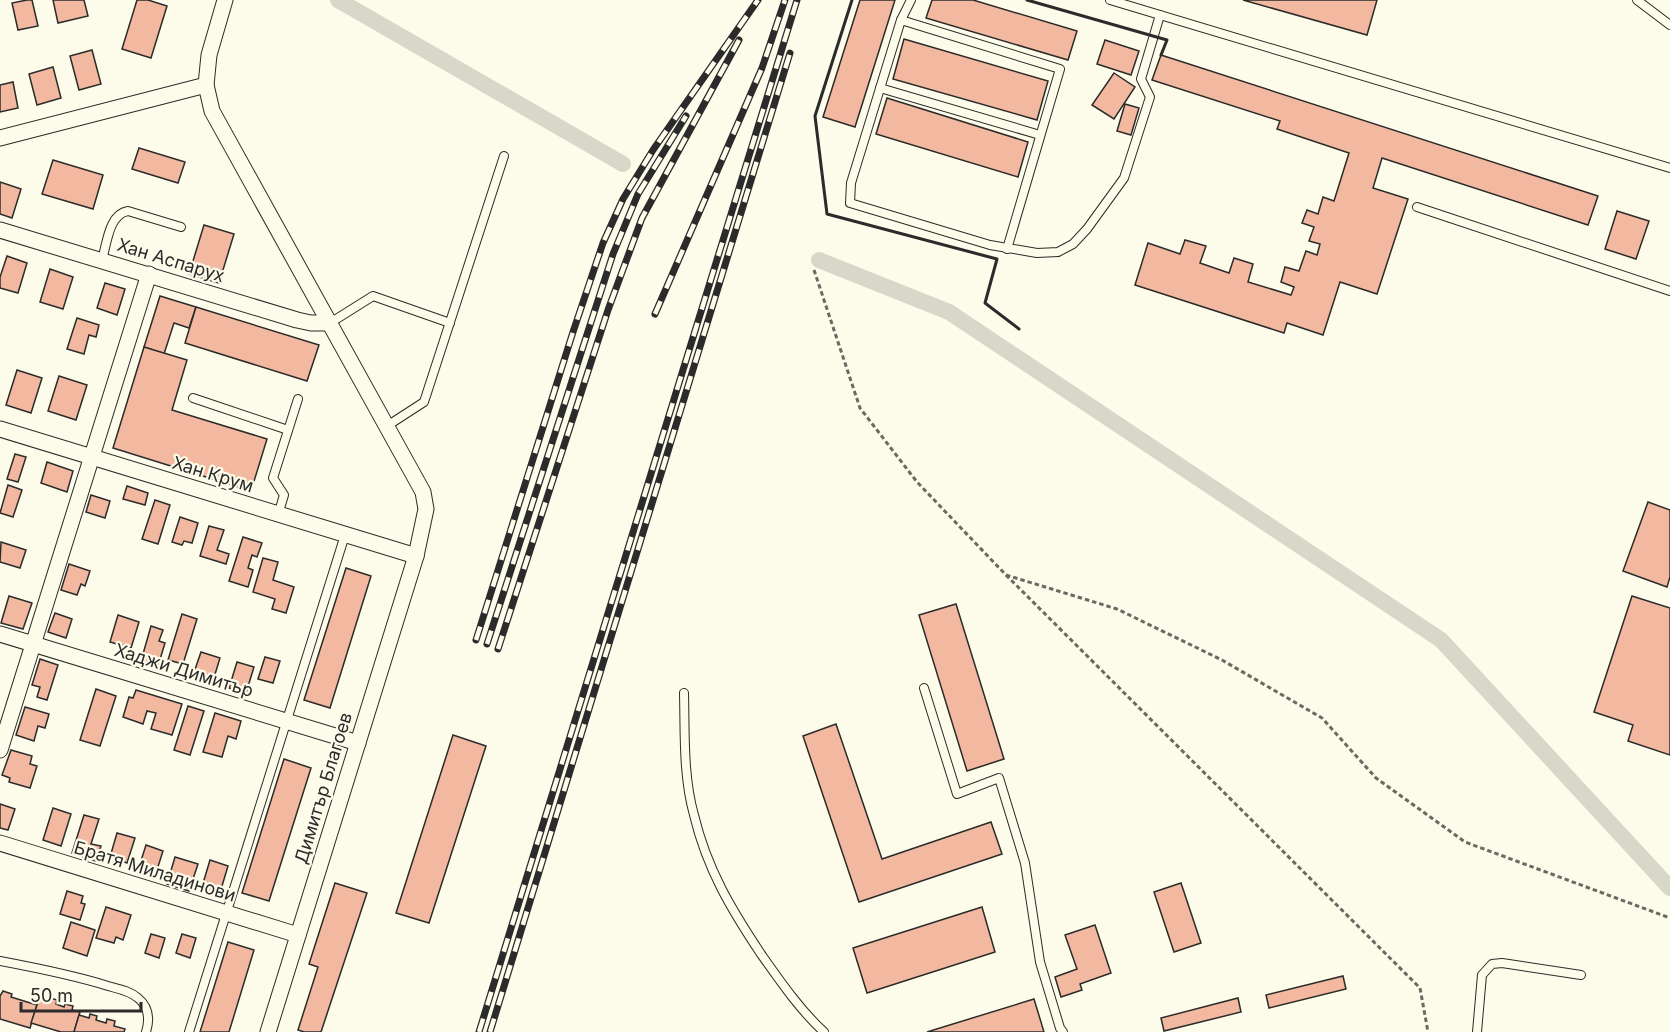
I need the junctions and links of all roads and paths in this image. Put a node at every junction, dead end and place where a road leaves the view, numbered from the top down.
1 (225, 0) edge
2 (911, 0) edge
3 (1110, 0) edge
4 (1637, 0) edge
5 (1137, 4) edge
6 (1160, 15) junction
7 (901, 20) junction
8 (1670, 25) edge
9 (206, 85) junction
10 (880, 88) junction
11 (1040, 135) junction
12 (0, 138) edge
13 (504, 156) dead end
14 (1670, 168) edge
15 (1417, 207) dead end
16 (181, 227) dead end
17 (0, 230) edge
18 (1007, 249) junction
19 (102, 260) junction
20 (814, 270) dead end
21 (149, 274) junction
22 (1670, 291) edge
23 (330, 323) junction
24 (450, 323) junction
25 (194, 398) dead end
26 (298, 399) dead end
27 (387, 426) junction
28 (0, 429) edge
29 (288, 430) junction
30 (92, 458) junction
31 (278, 515) junction
32 (345, 535) junction
33 (416, 556) junction
34 (1005, 574) junction
35 (0, 634) edge
36 (33, 644) junction
37 (924, 688) dead end
38 (684, 693) dead end
39 (286, 721) junction
40 (358, 743) junction
41 (0, 750) edge
42 (0, 843) edge
43 (227, 914) junction
44 (1670, 918) edge
45 (298, 935) junction
46 (0, 961) edge
47 (1581, 975) dead end
48 (146, 1032) edge
49 (189, 1032) edge
50 (268, 1032) edge
51 (824, 1032) edge
52 (1063, 1032) edge
53 (1428, 1032) edge
54 (1477, 1032) edge

1 - 9 street
2 - 7 lane
3 - 5 lane
4 - 8 lane
5 - 6 lane
6 - 14 lane
6 - 18 lane
7 - 10 lane
7 - 11 lane
9 - 12 street
9 - 23 street, Димитър Благоев
10 - 11 lane
10 - 18 lane
11 - 18 lane
13 - 24 lane
15 - 22 lane
16 - 19 lane
17 - 19 street, Хан Аспарух
19 - 21 street, Хан Аспарух
20 - 34 path
21 - 23 street, Хан Аспарух
21 - 30 street
23 - 24 lane
23 - 27 street, Димитър Благоев
24 - 27 lane
25 - 29 lane
26 - 29 lane
27 - 33 street, Димитър Благоев
28 - 30 street, Хан Крум
29 - 31 lane
30 - 31 street, Хан Крум
30 - 36 street
31 - 32 street, Хан Крум
32 - 33 street, Хан Крум
32 - 39 lane
33 - 40 street, Димитър Благоев
34 - 44 path
34 - 53 path
35 - 36 street, Хаджи Димитър
36 - 39 street, Хаджи Димитър
36 - 41 street
37 - 52 lane
38 - 51 lane
39 - 40 street, Хаджи Димитър
39 - 43 lane
40 - 45 street, Димитър Благоев
42 - 43 street, Братя Миладинови
43 - 45 street, Братя Миладинови
43 - 49 lane
45 - 50 street, Димитър Благоев
46 - 48 lane
47 - 54 lane

